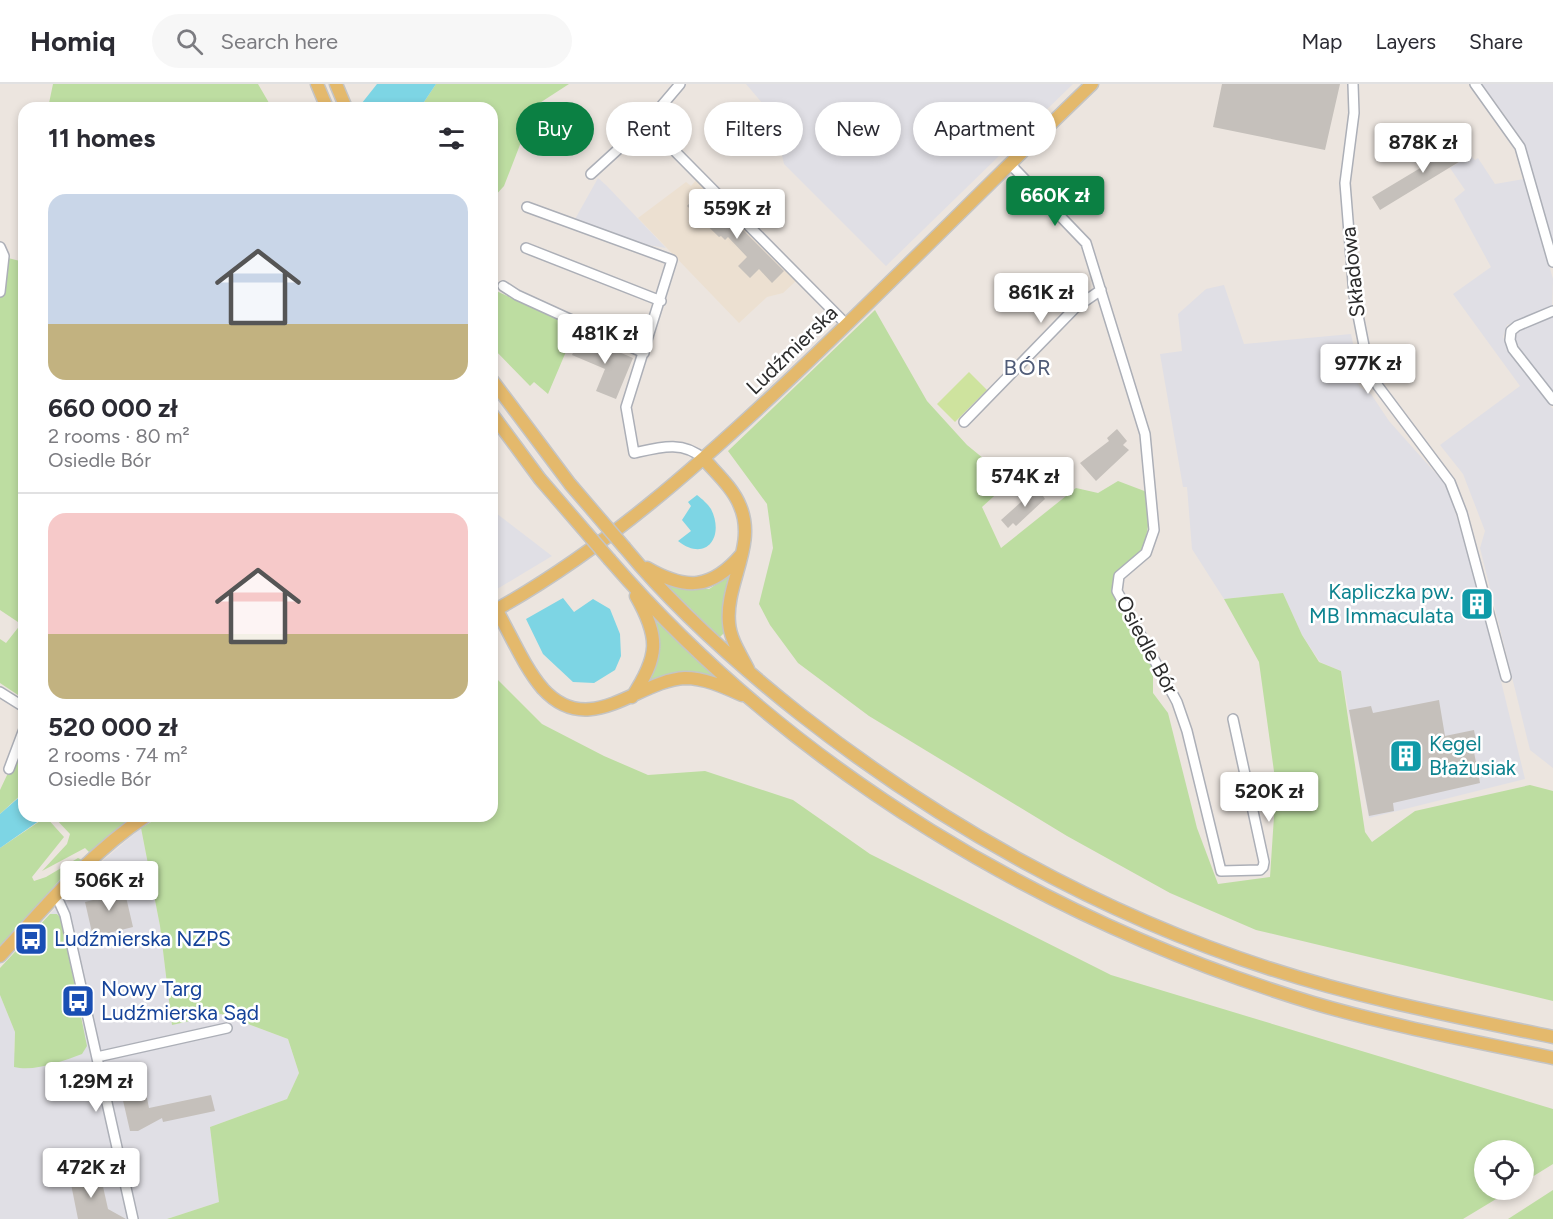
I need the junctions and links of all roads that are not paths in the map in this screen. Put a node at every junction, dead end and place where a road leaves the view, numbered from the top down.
1 (317, 84) edge
2 (336, 84) edge
3 (680, 84) edge
4 (1092, 84) edge
5 (1353, 84) edge
6 (1475, 84) edge
7 (324, 102) edge
8 (344, 102) edge
9 (665, 102) edge
10 (611, 156) edge
11 (680, 156) edge
12 (1011, 164) junction
13 (591, 174) dead end
14 (527, 207) dead end
15 (0, 247) edge
16 (526, 248) dead end
17 (1553, 262) edge
18 (503, 286) dead end
19 (1101, 290) junction
20 (0, 292) edge
21 (660, 301) junction
22 (1553, 311) edge
23 (847, 325) junction
24 (644, 353) junction
25 (498, 388) edge
26 (1553, 400) edge
27 (498, 422) edge
28 (964, 422) dead end
29 (704, 459) junction
30 (741, 555) junction
31 (638, 563) junction
32 (626, 579) junction
33 (498, 608) edge
34 (498, 617) edge
35 (752, 676) junction
36 (1506, 677) dead end
37 (0, 692) edge
38 (632, 697) junction
39 (755, 702) junction
40 (18, 703) edge
41 (1233, 719) dead end
42 (18, 745) edge
43 (9, 769) dead end
44 (138, 822) edge
45 (56, 895) junction
46 (0, 956) edge
47 (227, 1028) dead end
48 (1553, 1037) edge
49 (97, 1057) junction
50 (1553, 1058) edge
51 (134, 1219) edge

1 - 7 main road
2 - 8 main road
3 - 9 street
4 - 12 main road, Ludźmierska
5 - 36 street, Składowa
6 - 17 street
10 - 13 street
11 - 23 street
12 - 19 street, Osiedle Bór
12 - 23 main road, Ludźmierska
14 - 21 street
15 - 20 street
16 - 21 street
18 - 24 street
19 - 28 street
19 - 41 street, Osiedle Bór
21 - 24 street
22 - 26 street
23 - 29 main road, Ludźmierska
24 - 29 street
25 - 31 main road, bridge
27 - 32 main road, bridge
29 - 30 main road
29 - 33 main road, Ludźmierska
30 - 31 main road
30 - 35 main road
31 - 35 main road
32 - 38 main road
32 - 39 main road
34 - 38 main road
35 - 48 main road
37 - 40 street
38 - 39 main road
39 - 50 main road
42 - 43 street
44 - 45 main road
45 - 46 main road
45 - 49 street
47 - 49 street
49 - 51 street

